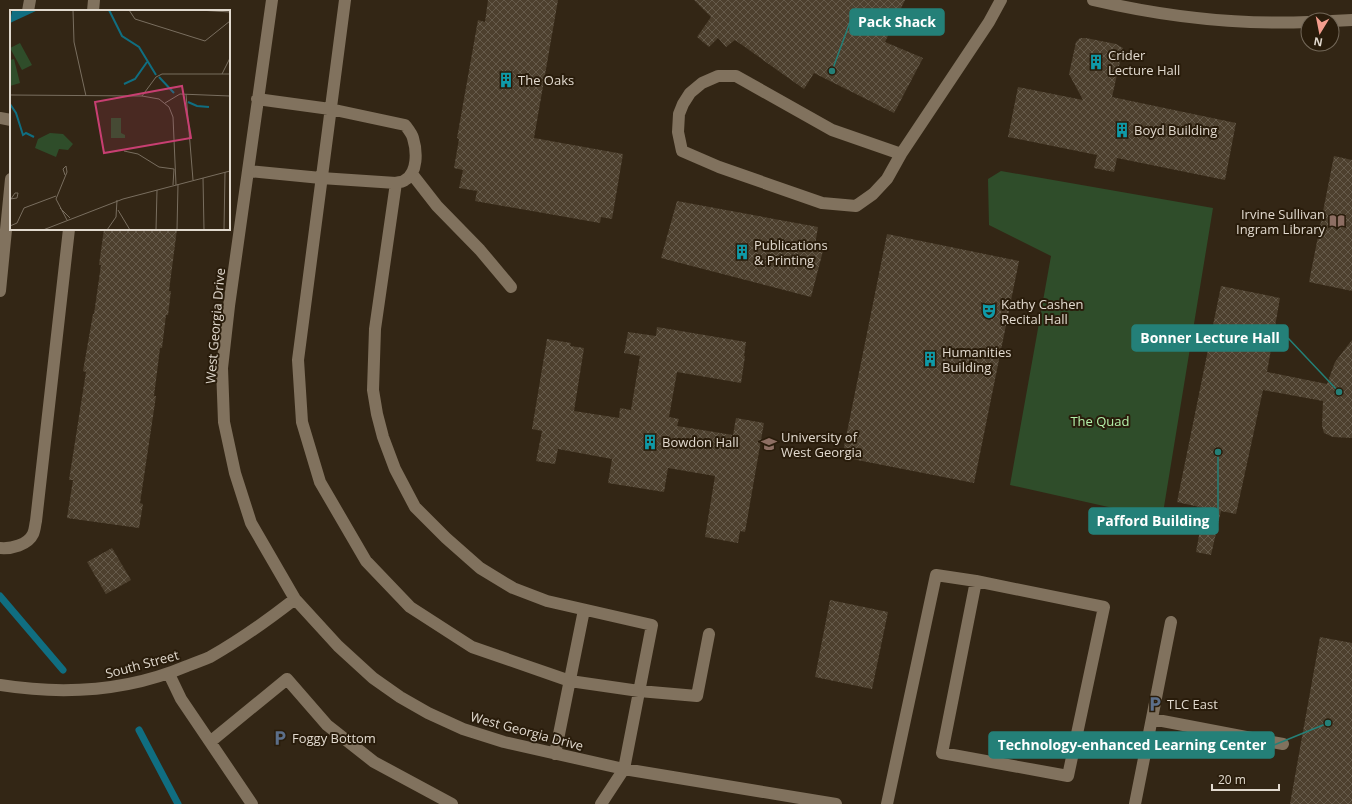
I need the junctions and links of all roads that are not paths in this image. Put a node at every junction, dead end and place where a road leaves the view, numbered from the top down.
1 (30, 0) edge
2 (94, 0) edge
3 (272, 0) edge
4 (345, 0) edge
5 (1001, 0) edge
6 (1093, 0) edge
7 (28, 10) edge
8 (92, 10) edge
9 (1352, 20) edge
10 (1340, 21) edge
11 (1300, 22) edge
12 (257, 99) junction
13 (330, 109) junction
14 (0, 118) edge
15 (10, 120) edge
16 (901, 154) junction
17 (248, 171) junction
18 (412, 174) junction
19 (321, 178) junction
20 (396, 183) junction
21 (10, 189) edge
22 (69, 230) edge
23 (511, 287) dead end
24 (0, 291) edge
25 (0, 548) edge
26 (976, 581) junction
27 (295, 599) junction
28 (584, 610) junction
29 (1171, 622) dead end
30 (709, 634) dead end
31 (169, 674) junction
32 (570, 681) junction
33 (0, 685) edge
34 (639, 691) junction
35 (1152, 719) junction
36 (210, 742) junction
37 (1283, 744) dead end
38 (555, 754) junction
39 (624, 768) junction
40 (252, 804) edge
41 (452, 804) edge
42 (601, 804) edge
43 (836, 804) edge
44 (887, 804) edge
45 (1135, 804) edge

1 - 7 street
2 - 8 street
3 - 12 street, West Georgia Drive
4 - 13 street
5 - 16 street
6 - 11 street
9 - 10 street
12 - 13 street
12 - 17 street, West Georgia Drive
13 - 18 street
13 - 19 street
14 - 15 street
16 - 16 street
17 - 19 street
17 - 27 street, West Georgia Drive
18 - 20 street
18 - 23 street
19 - 20 street
19 - 32 street
20 - 28 street
21 - 24 street
22 - 25 street
26 - 26 street
26 - 44 street
27 - 31 street, South Street
27 - 38 street, West Georgia Drive
28 - 32 street
28 - 34 street
29 - 35 street
30 - 34 street
31 - 33 street, South Street
31 - 36 street
32 - 34 street
32 - 38 street
34 - 39 street
35 - 37 street
35 - 45 street
36 - 40 street
36 - 41 street
38 - 39 street, West Georgia Drive
39 - 42 street
39 - 43 street, West Georgia Drive

